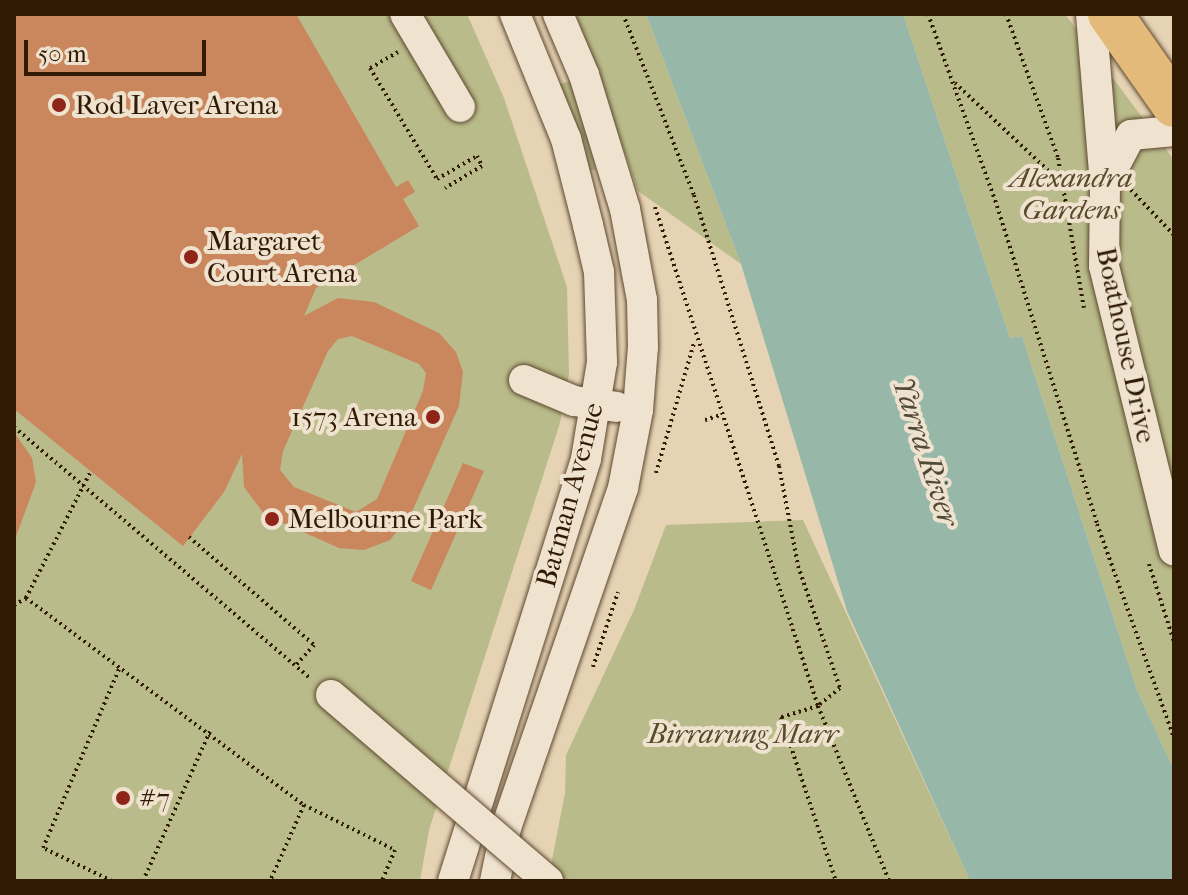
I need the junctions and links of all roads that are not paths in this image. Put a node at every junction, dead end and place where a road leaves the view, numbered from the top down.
1 (515, 14) edge
2 (558, 14) edge
3 (1105, 17) edge
4 (412, 27) edge
5 (1174, 65) edge
6 (1174, 105) edge
7 (460, 107) dead end
8 (1174, 131) edge
9 (1105, 187) junction
10 (524, 380) dead end
11 (598, 404) junction
12 (638, 410) junction
13 (1174, 551) edge
14 (331, 695) road end
15 (453, 881) edge
16 (495, 881) edge
17 (548, 881) edge

1 - 11 street, Batman Avenue
2 - 12 street, Batman Avenue
3 - 5 street
3 - 6 highway
3 - 9 street, Boathouse Drive
4 - 7 street
8 - 9 street, Boathouse Drive
9 - 13 street, Boathouse Drive
10 - 11 street
11 - 12 street
11 - 15 street, Batman Avenue
12 - 16 street, Batman Avenue
14 - 17 street, bridge

